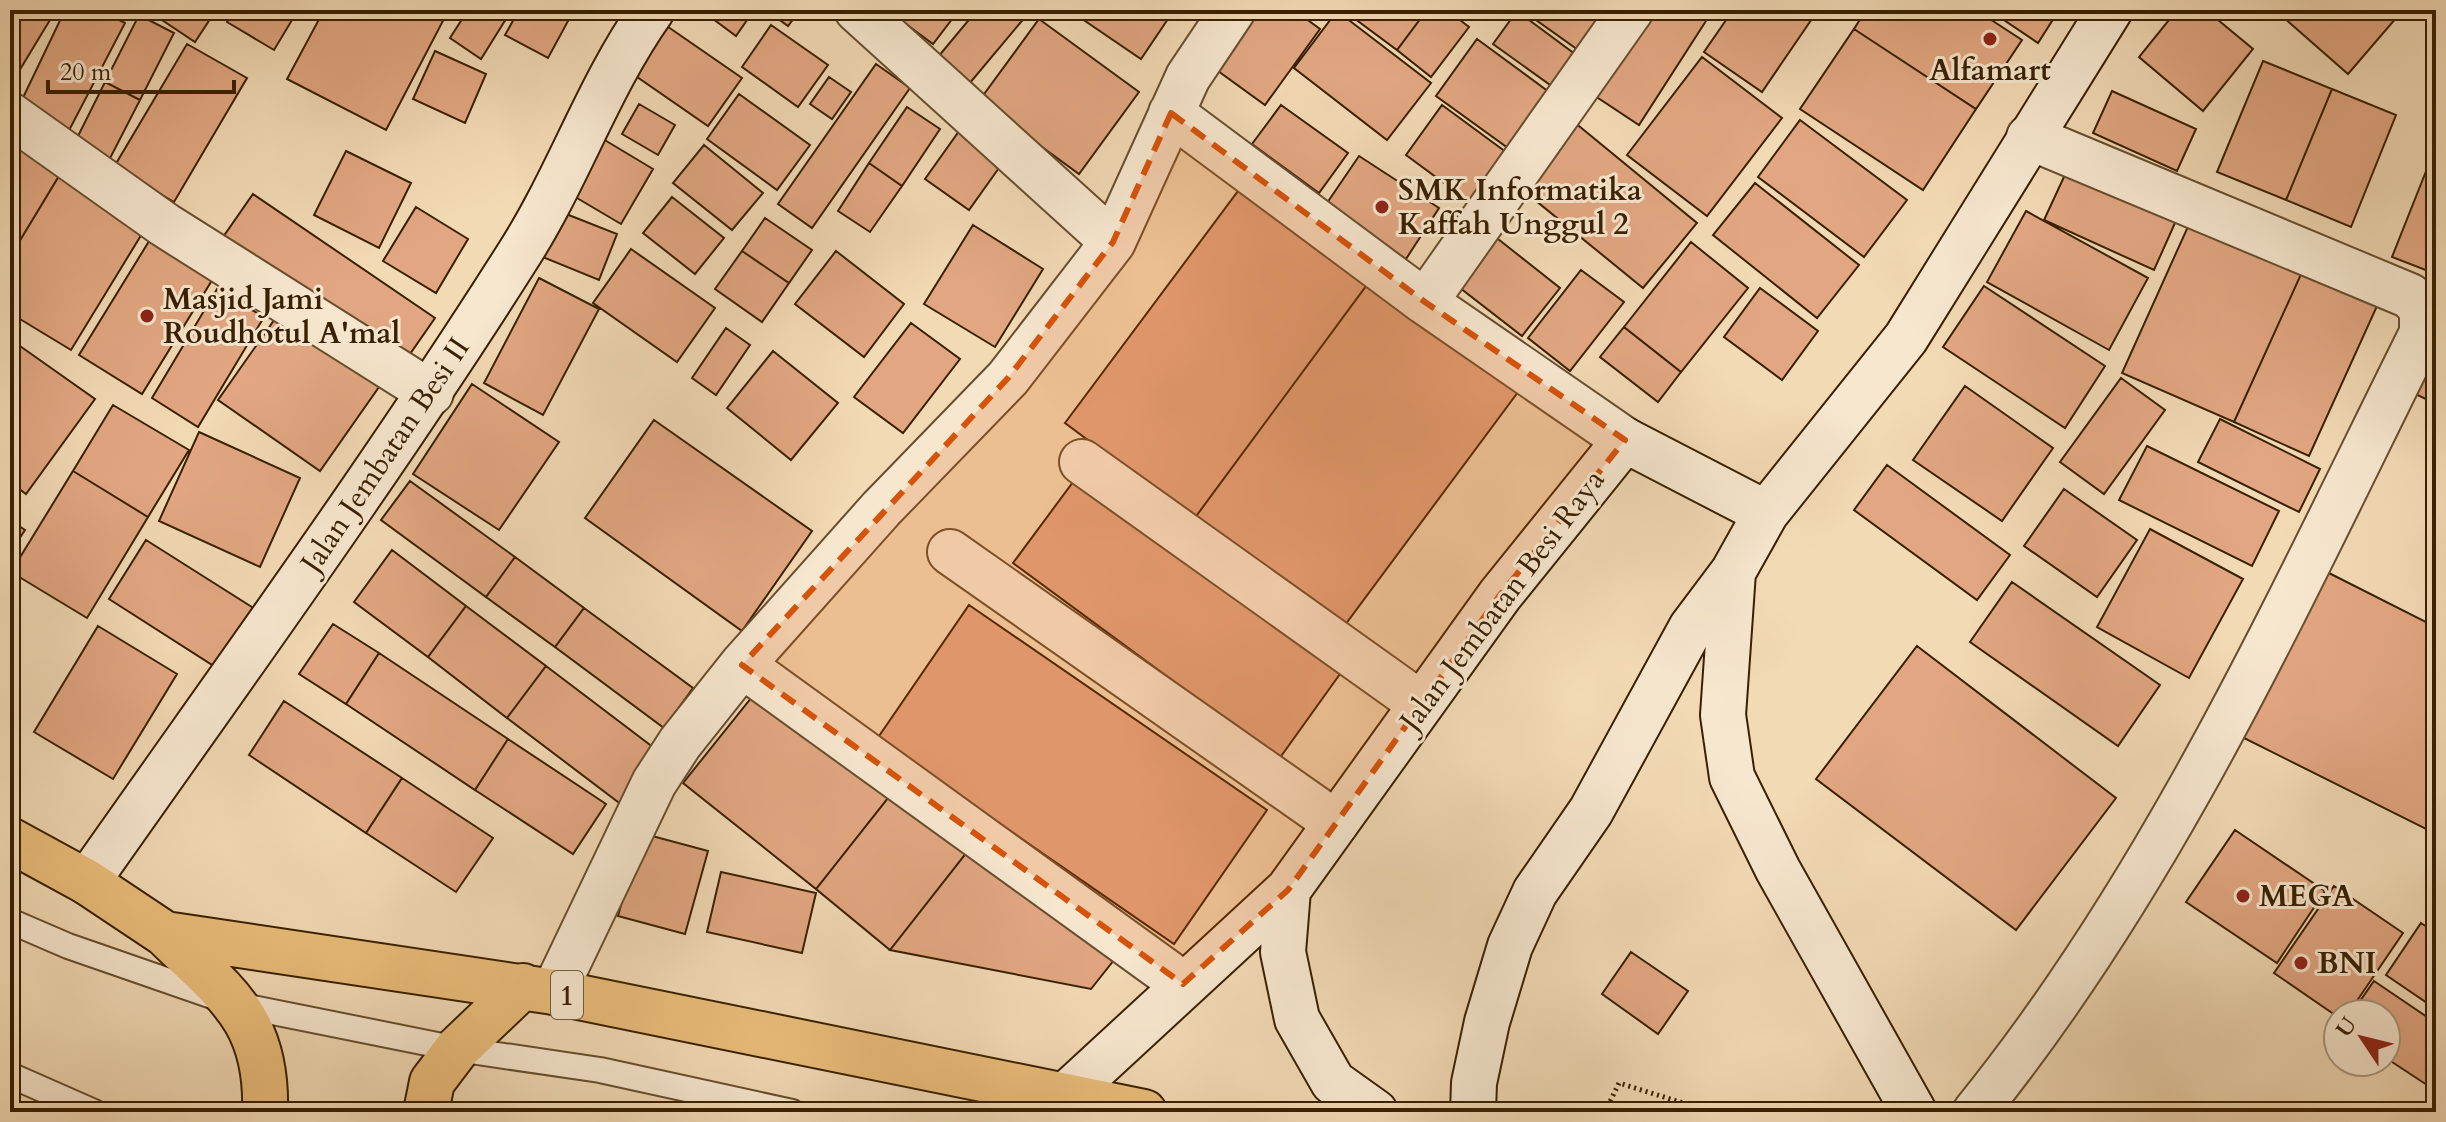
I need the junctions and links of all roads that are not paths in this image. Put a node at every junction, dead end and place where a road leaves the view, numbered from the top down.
1 (652, 10) edge
2 (857, 10) edge
3 (1233, 10) edge
4 (1631, 10) edge
5 (2110, 10) edge
6 (1171, 113) junction
7 (10, 115) edge
8 (2029, 137) junction
9 (1113, 242) junction
10 (1425, 302) junction
11 (431, 393) junction
12 (1625, 440) junction
13 (1082, 462) dead end
14 (1766, 513) junction
15 (950, 552) dead end
16 (1733, 572) junction
17 (742, 665) junction
18 (1421, 704) junction
19 (1336, 823) junction
20 (10, 840) edge
21 (87, 882) junction
22 (1288, 890) junction
23 (10, 921) edge
24 (165, 934) junction
25 (1183, 984) junction
26 (539, 989) junction
27 (238, 1005) junction
28 (457, 1049) junction
29 (10, 1075) edge
30 (1067, 1094) junction
31 (94, 1112) edge
32 (265, 1112) edge
33 (426, 1112) edge
34 (792, 1112) edge
35 (1144, 1112) edge
36 (1375, 1112) edge
37 (1473, 1112) edge
38 (1914, 1112) edge
39 (1975, 1112) edge

1 - 11 street, Jalan Jembatan Besi II
2 - 9 street
3 - 6 street
4 - 10 street
5 - 8 street
6 - 9 street
6 - 10 street
7 - 11 street
8 - 14 street
8 - 39 street
9 - 17 street
10 - 12 street
11 - 21 street, Jalan Jembatan Besi II
12 - 14 street, Jalan Jembatan Besi Raya
12 - 18 street, Jalan Jembatan Besi Raya
13 - 18 street
14 - 16 street
15 - 19 street
16 - 37 street
16 - 38 street
17 - 25 street
17 - 26 street
18 - 19 street, Jalan Jembatan Besi Raya
19 - 22 street, Jalan Jembatan Besi Raya
20 - 21 highway, 1
21 - 24 highway, 1
22 - 25 street, Jalan Jembatan Besi Raya
22 - 36 street
23 - 27 lane
24 - 26 highway, 1
24 - 27 highway
25 - 30 street, Jalan Jembatan Besi Raya
26 - 28 highway
26 - 30 highway, 1
27 - 28 lane
27 - 32 highway
28 - 33 highway
28 - 34 lane
29 - 31 lane
30 - 35 highway, 1

